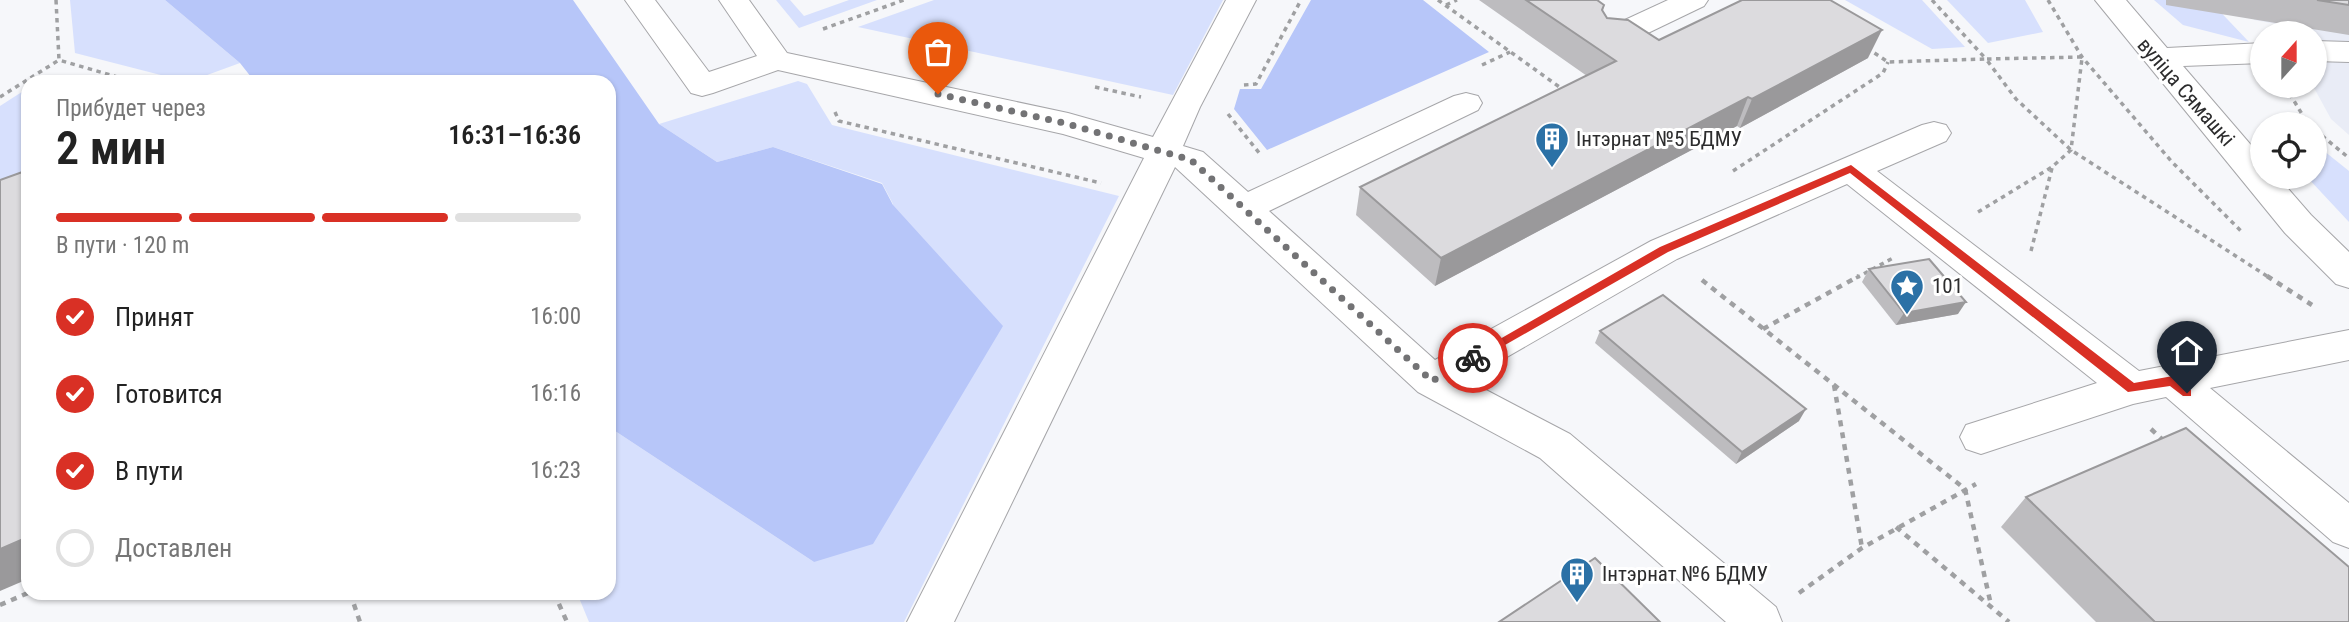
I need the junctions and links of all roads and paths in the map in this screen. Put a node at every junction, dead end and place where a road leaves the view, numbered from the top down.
1 (56, 0) edge
2 (640, 0) edge
3 (734, 0) edge
4 (904, 0) edge
5 (1241, 0) edge
6 (1438, 0) edge
7 (1457, 0) edge
8 (1693, 0) edge
9 (1931, 0) edge
10 (2048, 0) edge
11 (2110, 0) edge
12 (1446, 5) junction
13 (822, 29) dead end
14 (1612, 38) edge
15 (1856, 41) edge
16 (2328, 51) edge
17 (2349, 52) edge
18 (2250, 54) edge
19 (2082, 57) junction
20 (2156, 58) junction
21 (1986, 59) junction
22 (59, 60) junction
23 (776, 60) junction
24 (1888, 62) junction
25 (35, 75) edge
26 (111, 75) edge
27 (21, 84) edge
28 (1572, 95) edge
29 (0, 97) edge
30 (1466, 103) dead end
31 (1934, 133) dead end
32 (2327, 140) edge
33 (1163, 152) junction
34 (2349, 158) edge
35 (2052, 167) dead end
36 (1851, 169) junction
37 (1723, 178) dead end
38 (1242, 209) junction
39 (2249, 238) dead end
40 (1664, 250) junction
41 (2030, 253) dead end
42 (2349, 274) edge
43 (2297, 285) dead end
44 (2349, 345) edge
45 (2173, 380) junction
46 (1432, 381) junction
47 (1834, 384) junction
48 (2137, 405) junction
49 (1981, 437) dead end
50 (2173, 449) edge
51 (1988, 477) dead end
52 (1965, 489) junction
53 (1896, 527) junction
54 (2349, 529) edge
55 (1862, 548) junction
56 (21, 596) edge
57 (352, 600) edge
58 (557, 600) edge
59 (0, 605) edge
60 (1991, 605) junction
61 (360, 622) edge
62 (567, 622) edge
63 (930, 622) edge
64 (1759, 622) edge
65 (2009, 622) edge

1 - 22 path
2 - 23 street
3 - 23 street
4 - 13 path
5 - 33 street
6 - 12 path
7 - 12 path
8 - 14 street
9 - 21 path
10 - 19 path
11 - 20 street, вуліца Сямашкі
12 - 28 path
15 - 24 path
16 - 17 street
18 - 20 street
19 - 21 path
19 - 39 path
20 - 42 street, вуліца Сямашкі
21 - 24 path
21 - 43 path
22 - 25 path
22 - 26 path
23 - 33 street
24 - 37 path
27 - 29 path
30 - 38 street
31 - 36 street
32 - 34 path
33 - 38 street
33 - 63 street
35 - 41 path
36 - 40 street
36 - 48 street
38 - 46 street
40 - 46 street
40 - 47 path
44 - 45 street
45 - 48 street
45 - 54 street
46 - 64 street
47 - 52 path
47 - 55 path
48 - 49 street
48 - 50 path
51 - 52 path
52 - 53 path
52 - 60 path
53 - 55 path
53 - 60 path
55 - 64 path
56 - 59 path
57 - 61 path
58 - 62 path
60 - 65 path

